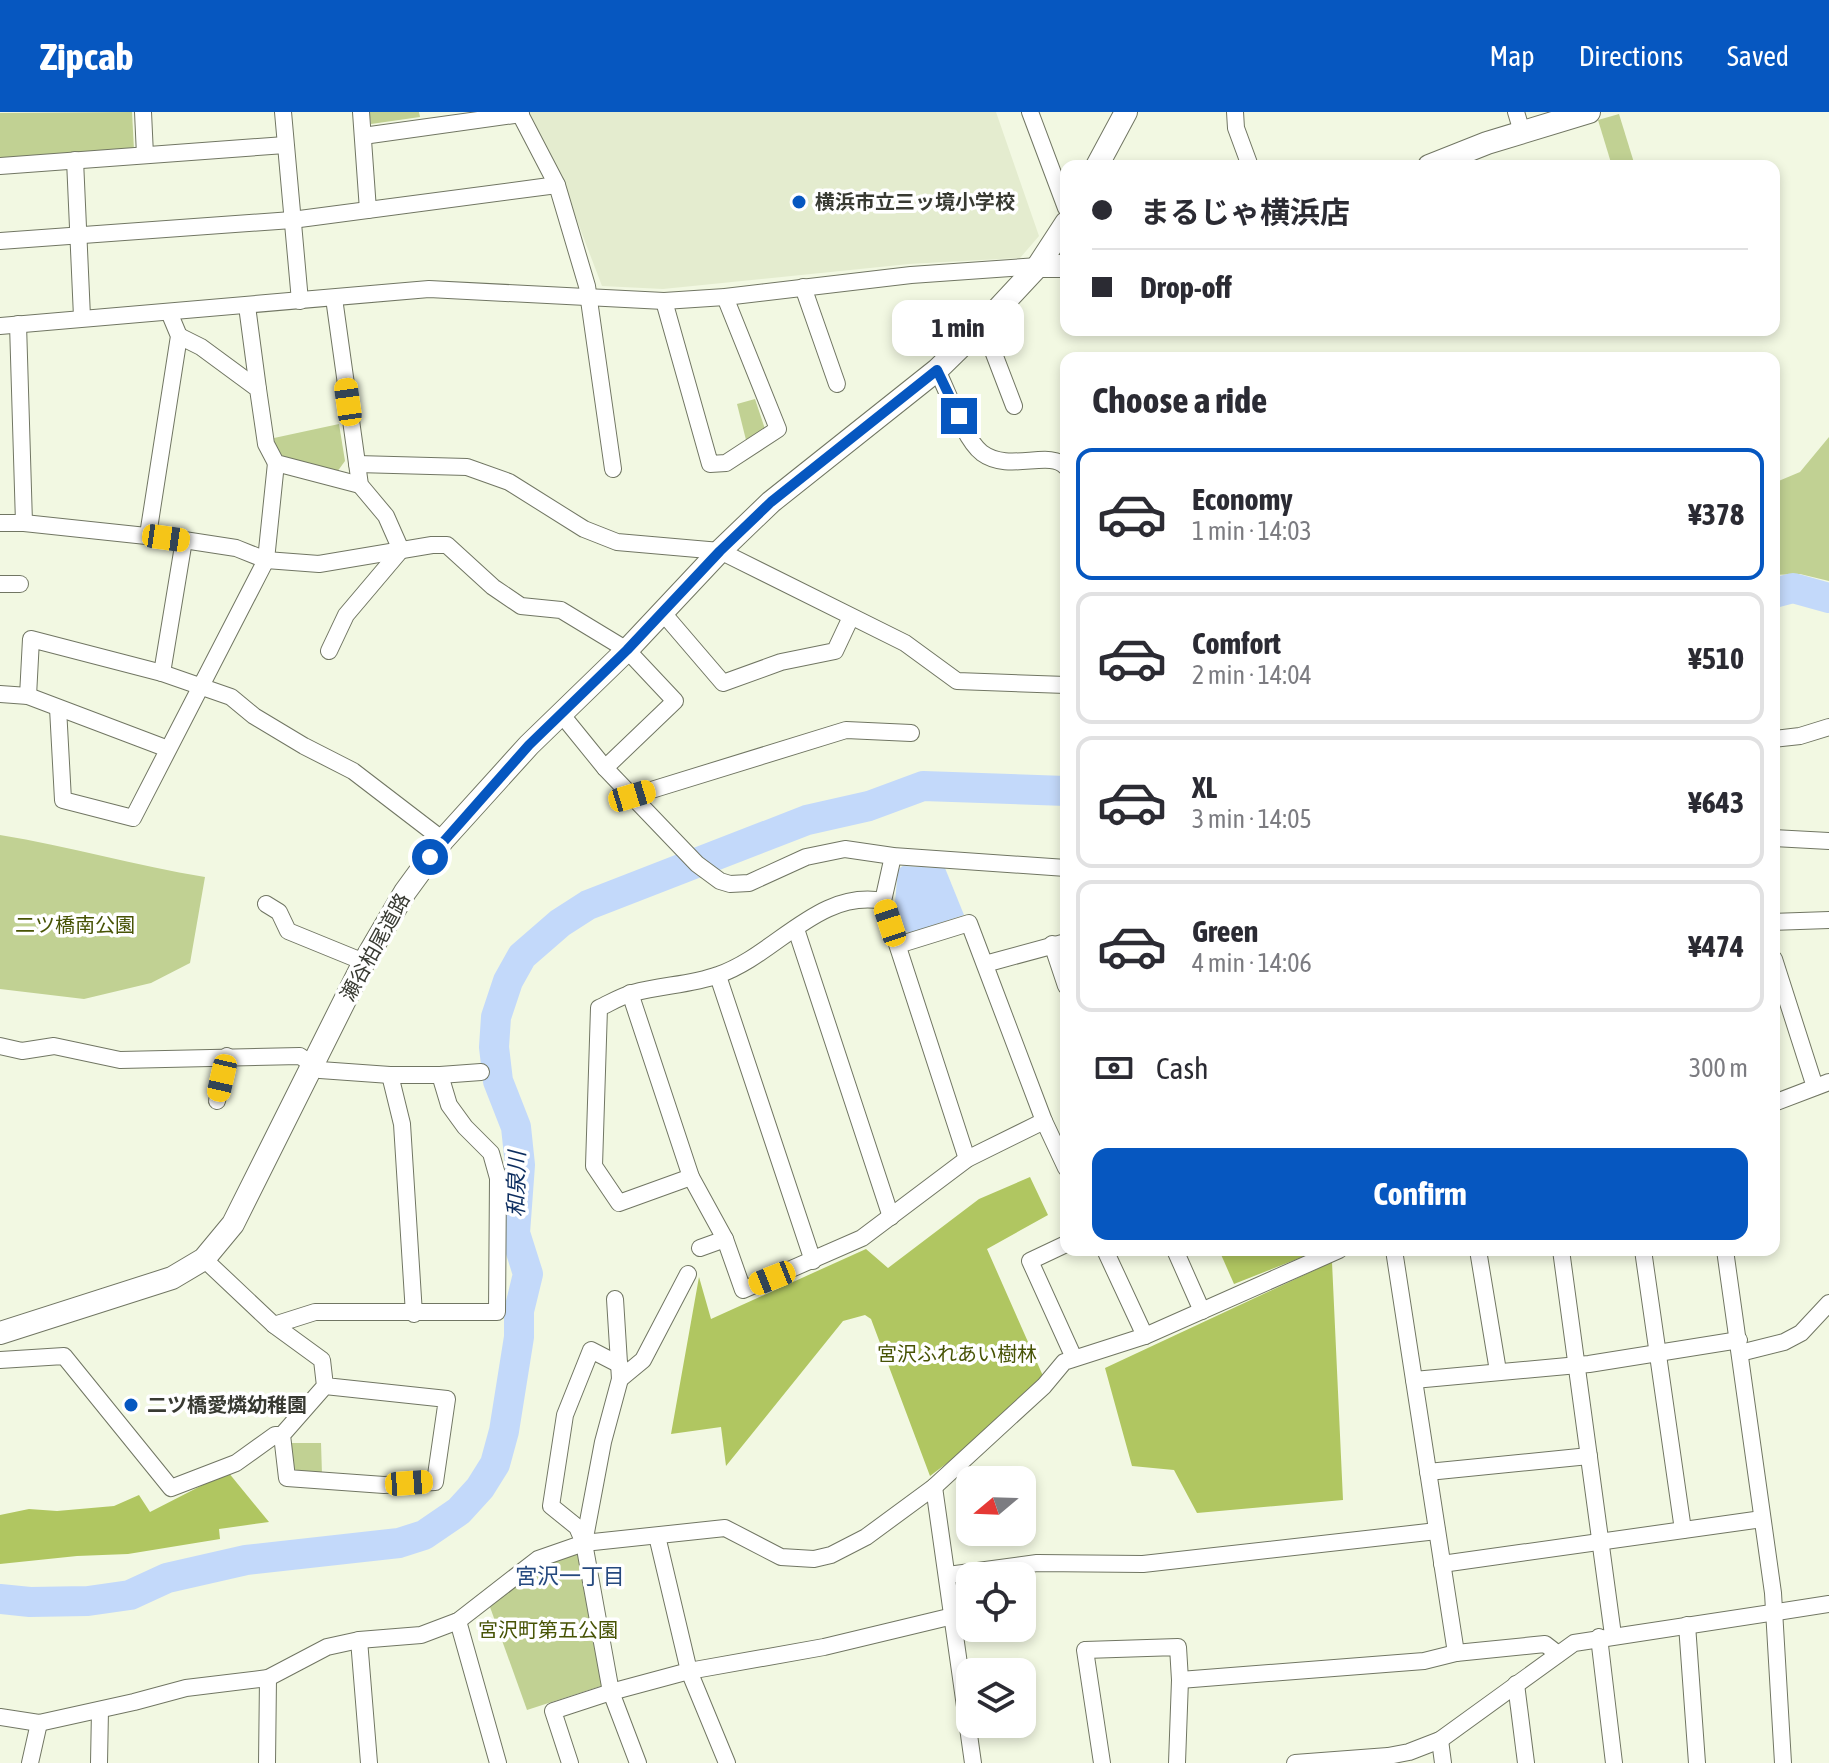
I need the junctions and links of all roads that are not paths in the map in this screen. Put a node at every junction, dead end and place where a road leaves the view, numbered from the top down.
1 (143, 112) edge
2 (283, 112) edge
3 (361, 112) edge
4 (1030, 112) edge
5 (1126, 112) edge
6 (1235, 112) edge
7 (1589, 112) edge
8 (520, 113) edge
9 (428, 119) edge
10 (1519, 122) edge
11 (363, 136) junction
12 (285, 145) junction
13 (145, 155) junction
14 (75, 160) junction
15 (1100, 160) edge
16 (1248, 160) edge
17 (1441, 160) edge
18 (0, 166) edge
19 (557, 185) junction
20 (1060, 192) edge
21 (368, 210) junction
22 (292, 220) junction
23 (1060, 232) edge
24 (78, 235) junction
25 (0, 241) edge
26 (1038, 266) junction
27 (1060, 266) edge
28 (803, 287) junction
29 (588, 297) junction
30 (725, 297) junction
31 (334, 298) junction
32 (300, 301) junction
33 (664, 301) junction
34 (247, 306) junction
35 (169, 312) junction
36 (82, 317) junction
37 (18, 324) junction
38 (983, 325) junction
39 (0, 326) edge
40 (179, 336) junction
41 (937, 370) junction
42 (837, 384) dead end
43 (258, 389) junction
44 (1014, 406) dead end
45 (1060, 462) edge
46 (276, 463) junction
47 (357, 464) junction
48 (613, 469) dead end
49 (360, 485) junction
50 (0, 523) edge
51 (24, 523) junction
52 (148, 535) junction
53 (184, 540) junction
54 (401, 550) junction
55 (720, 551) junction
56 (266, 560) junction
57 (0, 584) edge
58 (20, 584) dead end
59 (663, 613) junction
60 (851, 617) junction
61 (627, 650) junction
62 (329, 651) dead end
63 (162, 673) junction
64 (202, 685) junction
65 (1060, 685) edge
66 (0, 694) edge
67 (28, 696) junction
68 (58, 708) junction
69 (562, 715) junction
70 (1829, 727) edge
71 (911, 733) dead end
72 (1780, 738) edge
73 (168, 749) junction
74 (605, 768) junction
75 (632, 796) junction
76 (1780, 838) edge
77 (443, 840) junction
78 (1829, 841) edge
79 (893, 856) junction
80 (1060, 868) edge
81 (883, 901) junction
82 (266, 904) dead end
83 (1829, 920) edge
84 (1780, 922) edge
85 (796, 929) junction
86 (1059, 943) edge
87 (898, 945) junction
88 (364, 962) junction
89 (985, 964) junction
90 (1780, 975) edge
91 (718, 976) junction
92 (630, 993) junction
93 (0, 1046) edge
94 (227, 1056) junction
95 (314, 1066) junction
96 (481, 1072) dead end
97 (390, 1075) junction
98 (440, 1075) junction
99 (1822, 1084) edge
100 (217, 1101) dead end
101 (1780, 1101) edge
102 (1044, 1121) junction
103 (1060, 1155) edge
104 (967, 1159) junction
105 (691, 1177) junction
106 (891, 1217) junction
107 (725, 1239) junction
108 (1060, 1247) edge
109 (700, 1248) dead end
110 (1108, 1256) edge
111 (1178, 1256) edge
112 (1326, 1256) edge
113 (1395, 1256) edge
114 (1479, 1256) edge
115 (1562, 1256) edge
116 (1644, 1256) edge
117 (1726, 1256) edge
118 (204, 1259) junction
119 (813, 1261) junction
120 (688, 1274) dead end
121 (615, 1299) dead end
122 (1829, 1303) edge
123 (1202, 1311) junction
124 (414, 1314) junction
125 (274, 1325) junction
126 (0, 1333) edge
127 (1145, 1336) junction
128 (1740, 1346) junction
129 (1657, 1353) junction
130 (1074, 1358) junction
131 (0, 1360) edge
132 (1577, 1365) junction
133 (1498, 1371) junction
134 (620, 1372) junction
135 (1414, 1380) junction
136 (325, 1386) junction
137 (282, 1435) junction
138 (1589, 1456) junction
139 (1428, 1472) junction
140 (934, 1487) junction
141 (1762, 1519) junction
142 (1683, 1530) junction
143 (1437, 1531) junction
144 (657, 1536) junction
145 (1601, 1542) junction
146 (584, 1543) junction
147 (1442, 1564) junction
148 (948, 1575) junction
149 (1829, 1604) edge
150 (1773, 1611) junction
151 (953, 1616) junction
152 (458, 1621) junction
153 (1687, 1625) junction
154 (1606, 1636) junction
155 (359, 1640) junction
156 (1456, 1653) junction
157 (1558, 1654) junction
158 (689, 1671) junction
159 (268, 1678) junction
160 (1180, 1680) junction
161 (1516, 1684) junction
162 (611, 1692) junction
163 (100, 1710) junction
164 (0, 1717) edge
165 (39, 1723) junction
166 (1440, 1740) junction
167 (30, 1763) edge
168 (99, 1763) edge
169 (267, 1763) edge
170 (369, 1763) edge
171 (498, 1763) edge
172 (570, 1763) edge
173 (638, 1763) edge
174 (727, 1763) edge
175 (973, 1763) edge
176 (1102, 1763) edge
177 (1177, 1763) edge
178 (1295, 1763) edge
179 (1443, 1763) edge
180 (1526, 1763) edge
181 (1614, 1763) edge
182 (1697, 1763) edge
183 (1783, 1763) edge

1 - 13 street
2 - 12 street
3 - 11 street
4 - 20 street
5 - 15 main road
6 - 16 street
7 - 10 main road
8 - 9 street
8 - 19 street
9 - 11 street
10 - 17 main road
11 - 21 street
12 - 13 street
12 - 22 street
13 - 14 street
14 - 18 street
14 - 24 street
19 - 21 street
19 - 29 street
21 - 22 street
22 - 24 street
22 - 32 street
23 - 26 main road, 瀬谷柏尾道路
24 - 25 street
24 - 36 street
26 - 27 main road
26 - 28 street
26 - 38 main road, 瀬谷柏尾道路
28 - 30 street
28 - 42 street
29 - 31 street
29 - 33 street
29 - 48 street
30 - 33 street
30 - 33 street
31 - 32 street
31 - 47 street
32 - 34 street
34 - 35 street
34 - 43 street
35 - 36 street
35 - 40 street
36 - 37 street
37 - 39 street
37 - 51 street
38 - 41 main road, 瀬谷柏尾道路
38 - 44 street
40 - 43 street
40 - 52 street
41 - 45 street
41 - 55 main road, 瀬谷柏尾道路
43 - 46 street
46 - 49 street
46 - 56 street
47 - 49 street
47 - 55 street
49 - 54 street
50 - 51 street
51 - 52 street
52 - 53 street
53 - 56 street
53 - 63 street
54 - 56 street
54 - 61 street
54 - 62 street
55 - 59 main road, 瀬谷柏尾道路
55 - 60 street
56 - 64 street
57 - 58 street
59 - 60 street
59 - 61 main road, 瀬谷柏尾道路
60 - 65 street
61 - 69 main road, 瀬谷柏尾道路
61 - 74 street
63 - 64 street
63 - 67 street
64 - 73 street
64 - 77 street
66 - 67 street
67 - 68 street
68 - 73 street
68 - 73 street
69 - 74 street
69 - 77 main road, 瀬谷柏尾道路
70 - 72 street
71 - 75 street
74 - 75 street
75 - 79 street
76 - 78 street
77 - 88 main road, 瀬谷柏尾道路
79 - 80 street
79 - 81 street
81 - 85 street
81 - 87 street
82 - 88 street
83 - 84 street
85 - 91 street
85 - 106 street
86 - 89 street
87 - 89 street
87 - 104 street
88 - 95 main road, 瀬谷柏尾道路
89 - 102 street
90 - 99 street
91 - 92 street
91 - 119 street
92 - 105 street
92 - 105 street
93 - 94 street
94 - 95 street
94 - 100 street
95 - 97 street
95 - 118 main road, 瀬谷柏尾道路
96 - 98 street
97 - 98 street
97 - 124 street
98 - 124 street
99 - 101 street
102 - 103 street
102 - 104 street
104 - 106 street
105 - 107 street
106 - 119 street
107 - 109 street
107 - 119 street
108 - 130 street
110 - 127 street
111 - 123 street
112 - 123 street
113 - 135 street
114 - 133 street
115 - 132 street
116 - 129 street
117 - 128 street
118 - 125 street
118 - 126 main road, 瀬谷柏尾道路
120 - 134 street
121 - 134 street
122 - 128 street
123 - 127 street
124 - 125 street
125 - 136 street
127 - 130 street
128 - 129 street
128 - 141 street
129 - 132 street
129 - 142 street
130 - 140 street
131 - 137 street
132 - 133 street
132 - 138 street
133 - 135 street
134 - 146 street
134 - 146 street
135 - 139 street
136 - 137 street
136 - 137 street
138 - 139 street
138 - 145 street
139 - 143 street
140 - 144 street
140 - 148 street
141 - 142 street
141 - 150 street
142 - 145 street
143 - 147 street
143 - 148 street
144 - 146 street
144 - 158 street
145 - 147 street
145 - 154 street
146 - 152 street
146 - 162 street
147 - 156 street
148 - 151 street
149 - 150 street
150 - 153 street
150 - 183 street
151 - 158 street
151 - 175 street
152 - 155 street
152 - 171 street
153 - 154 street
153 - 182 street
154 - 157 street
154 - 181 street
155 - 159 street
155 - 170 street
156 - 157 street
156 - 160 street
157 - 161 street
158 - 162 street
158 - 174 street
159 - 163 street
159 - 169 street
160 - 176 street
160 - 177 street
161 - 166 street
161 - 180 street
162 - 172 street
162 - 173 street
163 - 165 street
163 - 168 street
164 - 165 street
165 - 167 street
166 - 178 street
166 - 179 street

